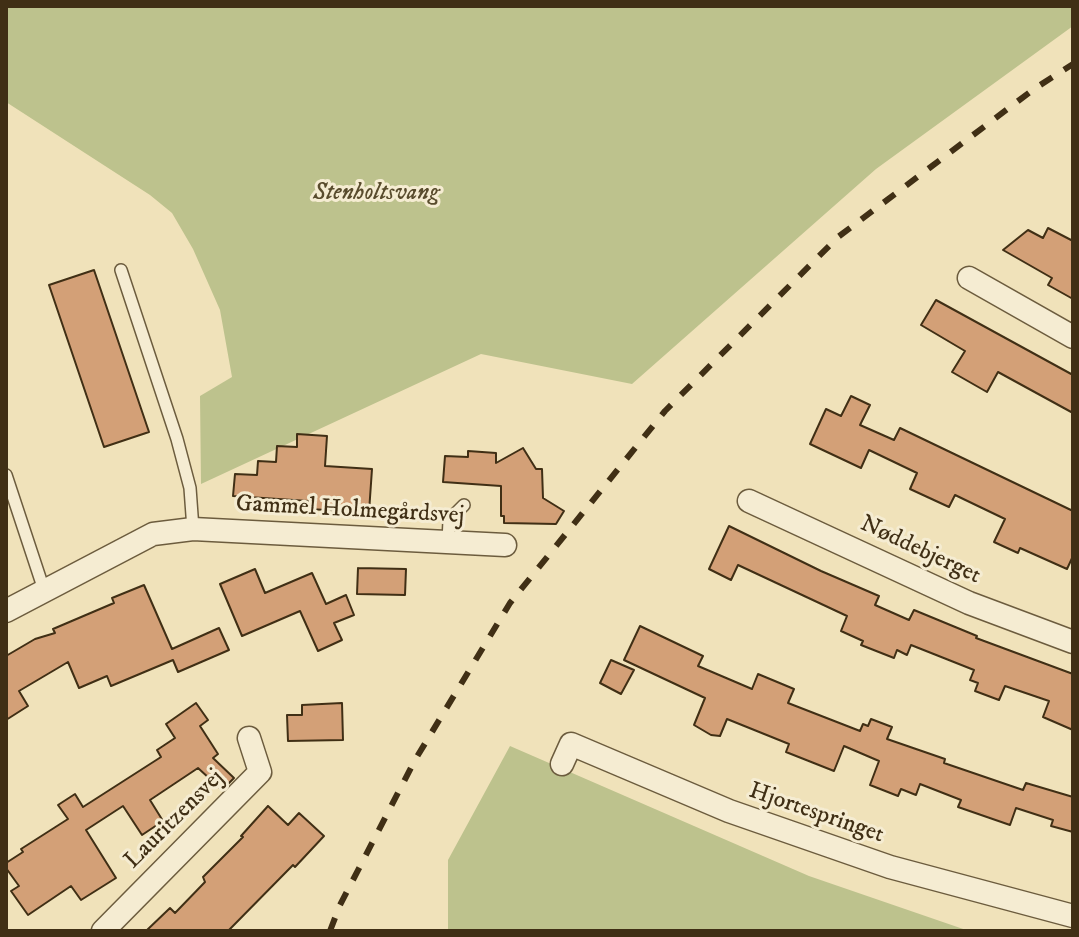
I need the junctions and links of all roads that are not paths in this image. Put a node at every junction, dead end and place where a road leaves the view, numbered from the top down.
1 (121, 270) dead end
2 (969, 278) dead end
3 (1073, 337) edge
4 (6, 475) edge
5 (749, 501) dead end
6 (464, 505) dead end
7 (193, 529) junction
8 (448, 542) junction
9 (505, 545) dead end
10 (44, 590) junction
11 (6, 611) edge
12 (1073, 642) edge
13 (249, 738) dead end
14 (562, 764) dead end
15 (1073, 916) edge
16 (103, 931) edge

1 - 7 lane
2 - 3 street
4 - 10 lane
5 - 12 street, Nøddebjerget
6 - 8 lane
7 - 8 street, Gammel Holmegårdsvej
7 - 10 street, Gammel Holmegårdsvej
8 - 9 street, Gammel Holmegårdsvej
10 - 11 street, Gammel Holmegårdsvej
13 - 16 street, Lauritzensvej
14 - 15 street, Hjortespringet

